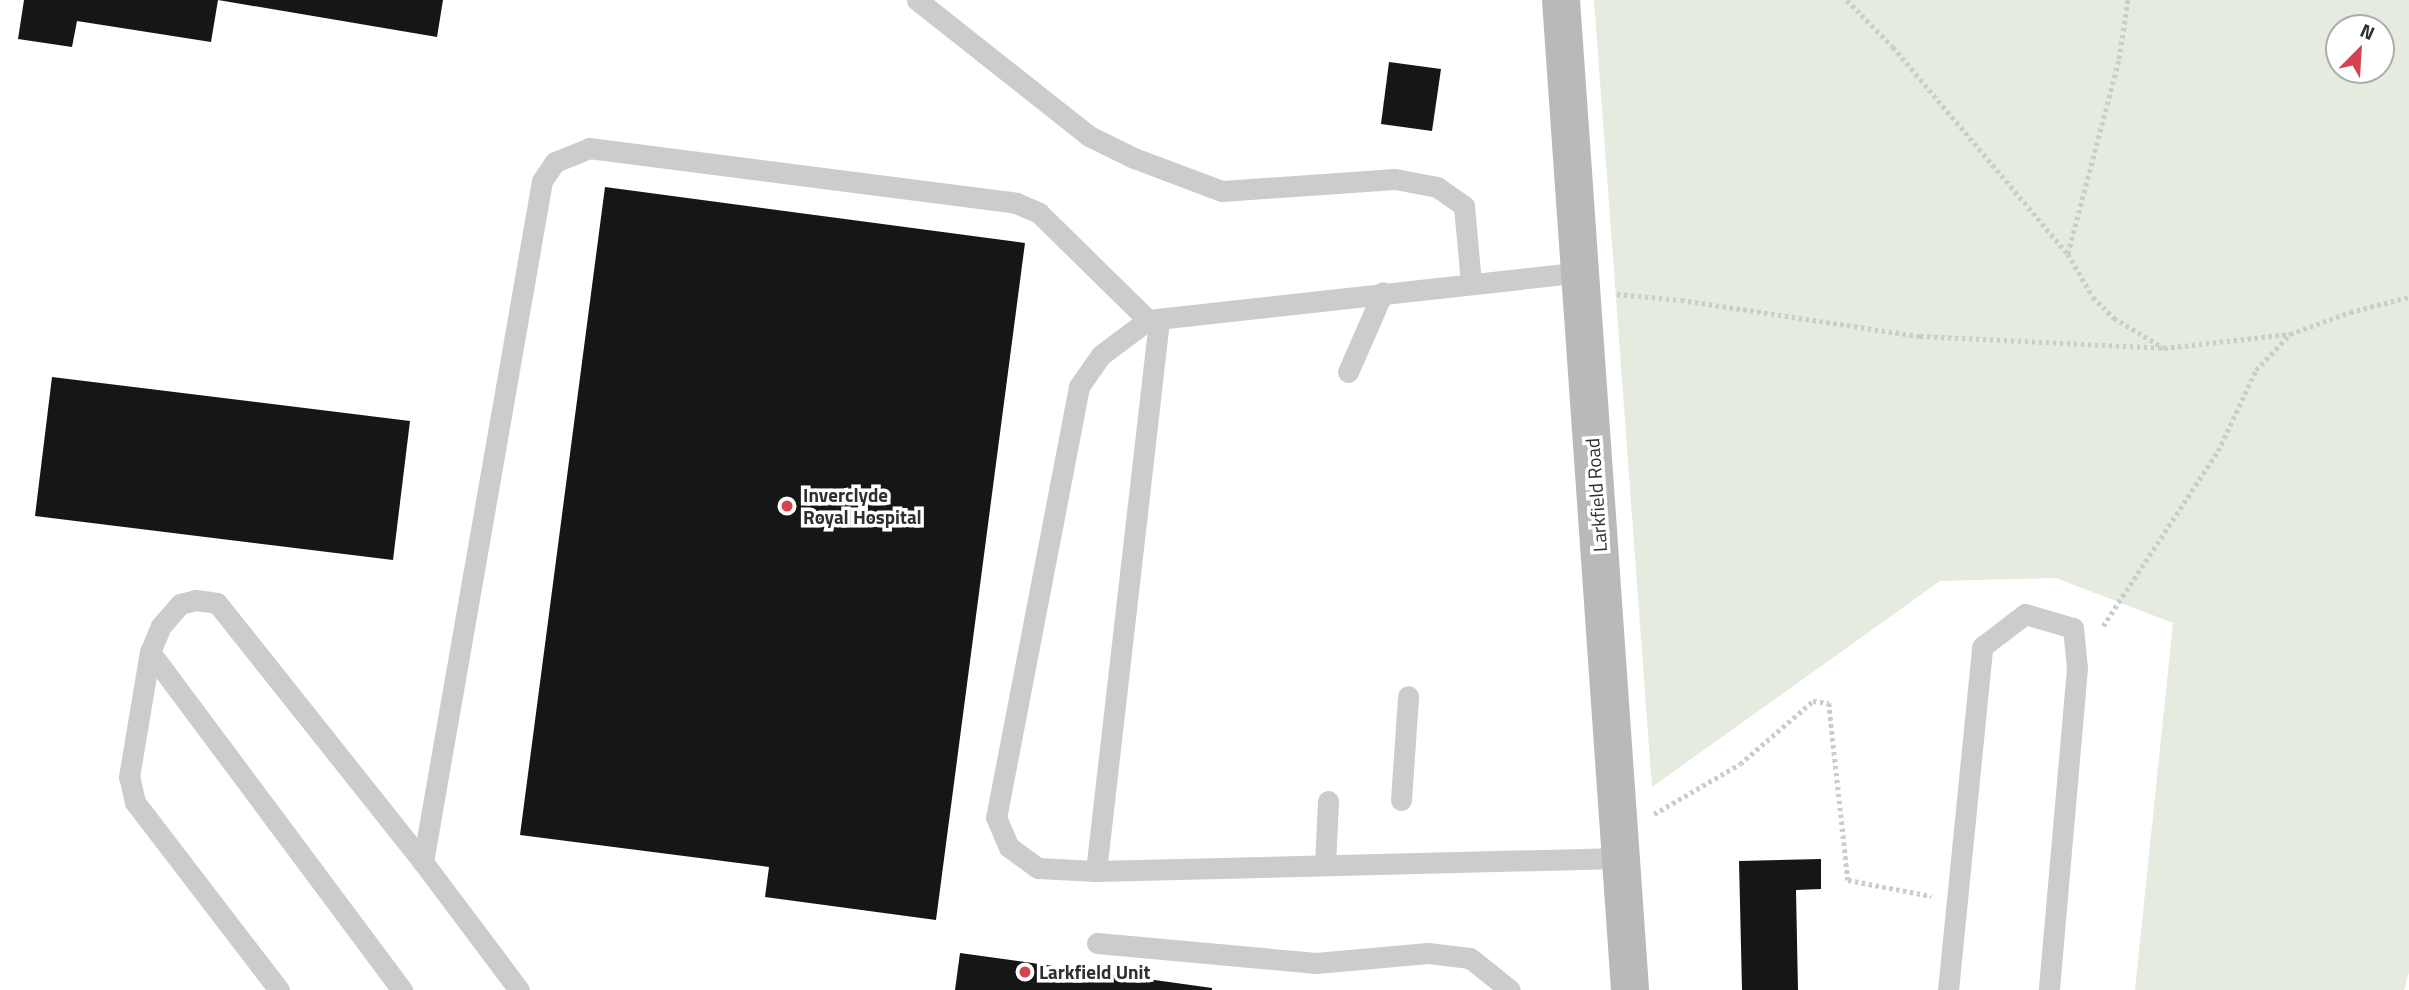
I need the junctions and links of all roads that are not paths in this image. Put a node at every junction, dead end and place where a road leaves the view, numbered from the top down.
1 (918, 0) edge
2 (1561, 0) edge
3 (1581, 281) junction
4 (1471, 283) junction
5 (1383, 292) junction
6 (1154, 320) junction
7 (1348, 372) dead end
8 (150, 652) junction
9 (1408, 696) dead end
10 (1401, 800) dead end
11 (1328, 802) dead end
12 (1619, 844) junction
13 (424, 862) junction
14 (1325, 865) junction
15 (1096, 871) junction
16 (1097, 943) dead end
17 (279, 990) edge
18 (402, 990) edge
19 (519, 990) edge
20 (1510, 990) edge
21 (1630, 990) edge
22 (1948, 990) edge
23 (2049, 990) edge

1 - 4 lane
2 - 3 street, Larkfield Road
3 - 4 lane
3 - 12 street, Larkfield Road
4 - 5 lane
5 - 6 lane
5 - 7 lane
6 - 13 lane
6 - 15 lane
6 - 15 lane
8 - 13 lane
8 - 17 lane
8 - 18 lane
9 - 10 lane
11 - 14 lane
12 - 14 lane
12 - 21 street, Larkfield Road
13 - 19 lane
14 - 15 lane
16 - 20 lane
22 - 23 lane

